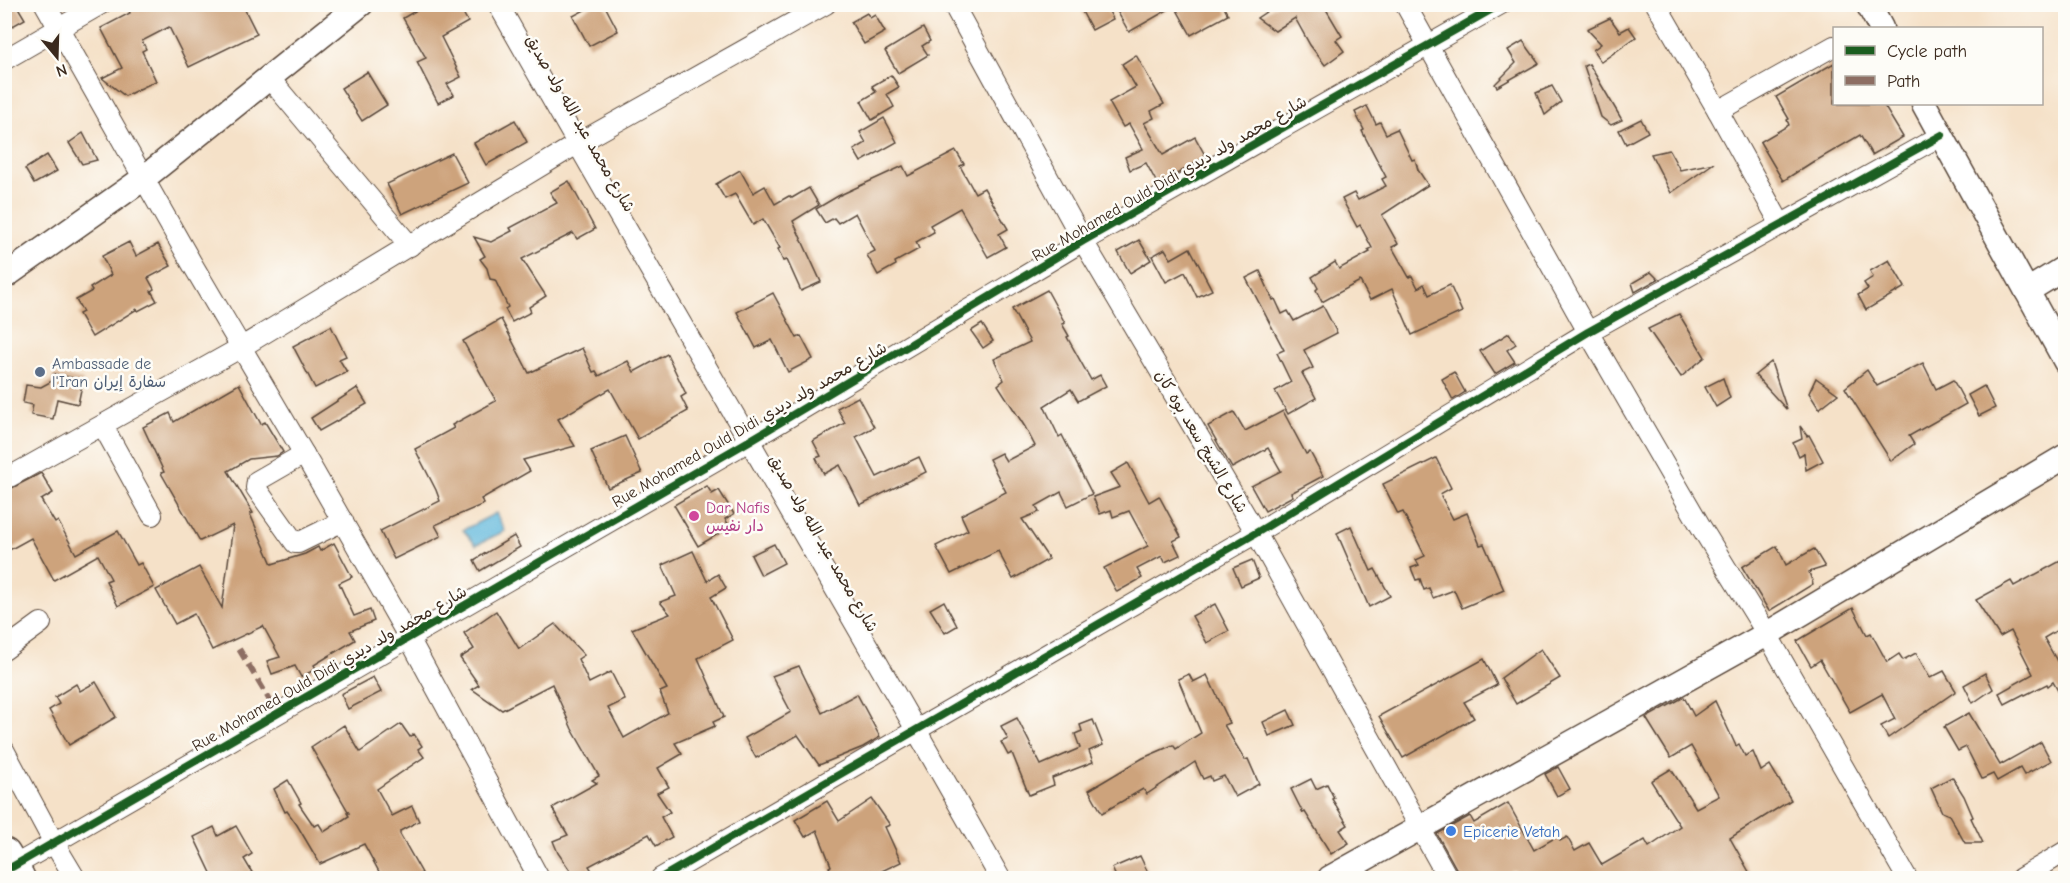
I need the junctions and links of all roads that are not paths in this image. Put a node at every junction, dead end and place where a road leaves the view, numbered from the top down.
1 (45, 4) edge
2 (101, 4) edge
3 (362, 4) edge
4 (498, 4) edge
5 (826, 4) edge
6 (953, 4) edge
7 (1406, 4) edge
8 (1501, 4) edge
9 (1656, 4) edge
10 (59, 28) junction
11 (1430, 46) junction
12 (1833, 47) edge
13 (4, 60) edge
14 (270, 79) junction
15 (1925, 105) edge
16 (1718, 111) junction
17 (1942, 135) junction
18 (577, 144) junction
19 (144, 178) junction
20 (1781, 225) junction
21 (1083, 241) junction
22 (410, 246) junction
23 (2066, 267) edge
24 (4, 277) edge
25 (2027, 291) junction
26 (1588, 332) junction
27 (240, 348) junction
28 (2066, 362) edge
29 (103, 426) junction
30 (749, 441) junction
31 (304, 454) junction
32 (2066, 456) edge
33 (4, 480) edge
34 (152, 515) dead end
35 (343, 521) junction
36 (1256, 533) junction
37 (40, 623) dead end
38 (1767, 634) junction
39 (409, 638) junction
40 (4, 650) edge
41 (917, 731) junction
42 (4, 750) edge
43 (1419, 828) junction
44 (54, 843) junction
45 (2066, 851) edge
46 (12, 867) edge
47 (75, 879) edge
48 (539, 879) edge
49 (661, 879) edge
50 (1000, 879) edge
51 (1330, 879) edge
52 (1448, 879) edge
53 (1907, 879) edge
54 (2021, 879) edge

1 - 10 street
2 - 10 street
3 - 14 street
4 - 18 street, شارع محمد عبد الله ولد صديق
5 - 18 street
6 - 21 street, شارع الشيخ سعد بوه كان
7 - 11 street
8 - 11 street, Rue Mohamed Ould Didi شارع محمد ولد ديدي
9 - 16 street
10 - 13 street
10 - 19 street
11 - 21 street, Rue Mohamed Ould Didi شارع محمد ولد ديدي
11 - 26 street
12 - 16 street
14 - 19 street
14 - 22 street
15 - 17 street
16 - 20 street
17 - 20 street
17 - 25 street
18 - 22 street
18 - 30 street, شارع محمد عبد الله ولد صديق
19 - 24 street
19 - 27 street
20 - 26 street
21 - 30 street, Rue Mohamed Ould Didi شارع محمد ولد ديدي
21 - 36 street, شارع الشيخ سعد بوه كان
22 - 27 street
23 - 25 street
25 - 28 street
26 - 36 street
26 - 38 street
27 - 29 street
27 - 31 street
29 - 33 street
29 - 34 street
30 - 39 street, Rue Mohamed Ould Didi شارع محمد ولد ديدي
30 - 41 street, شارع محمد عبد الله ولد صديق
31 - 35 street
31 - 35 street
32 - 38 street
35 - 39 street
36 - 41 street
36 - 43 street, شارع الشيخ سعد بوه كان
37 - 40 street
38 - 43 street
38 - 53 street
39 - 44 street, Rue Mohamed Ould Didi شارع محمد ولد ديدي
39 - 48 street
41 - 49 street
41 - 50 street, شارع محمد عبد الله ولد صديق
42 - 44 street
43 - 51 street
43 - 52 street, شارع الشيخ سعد بوه كان
44 - 46 street, Rue Mohamed Ould Didi شارع محمد ولد ديدي
44 - 47 street
45 - 54 street

